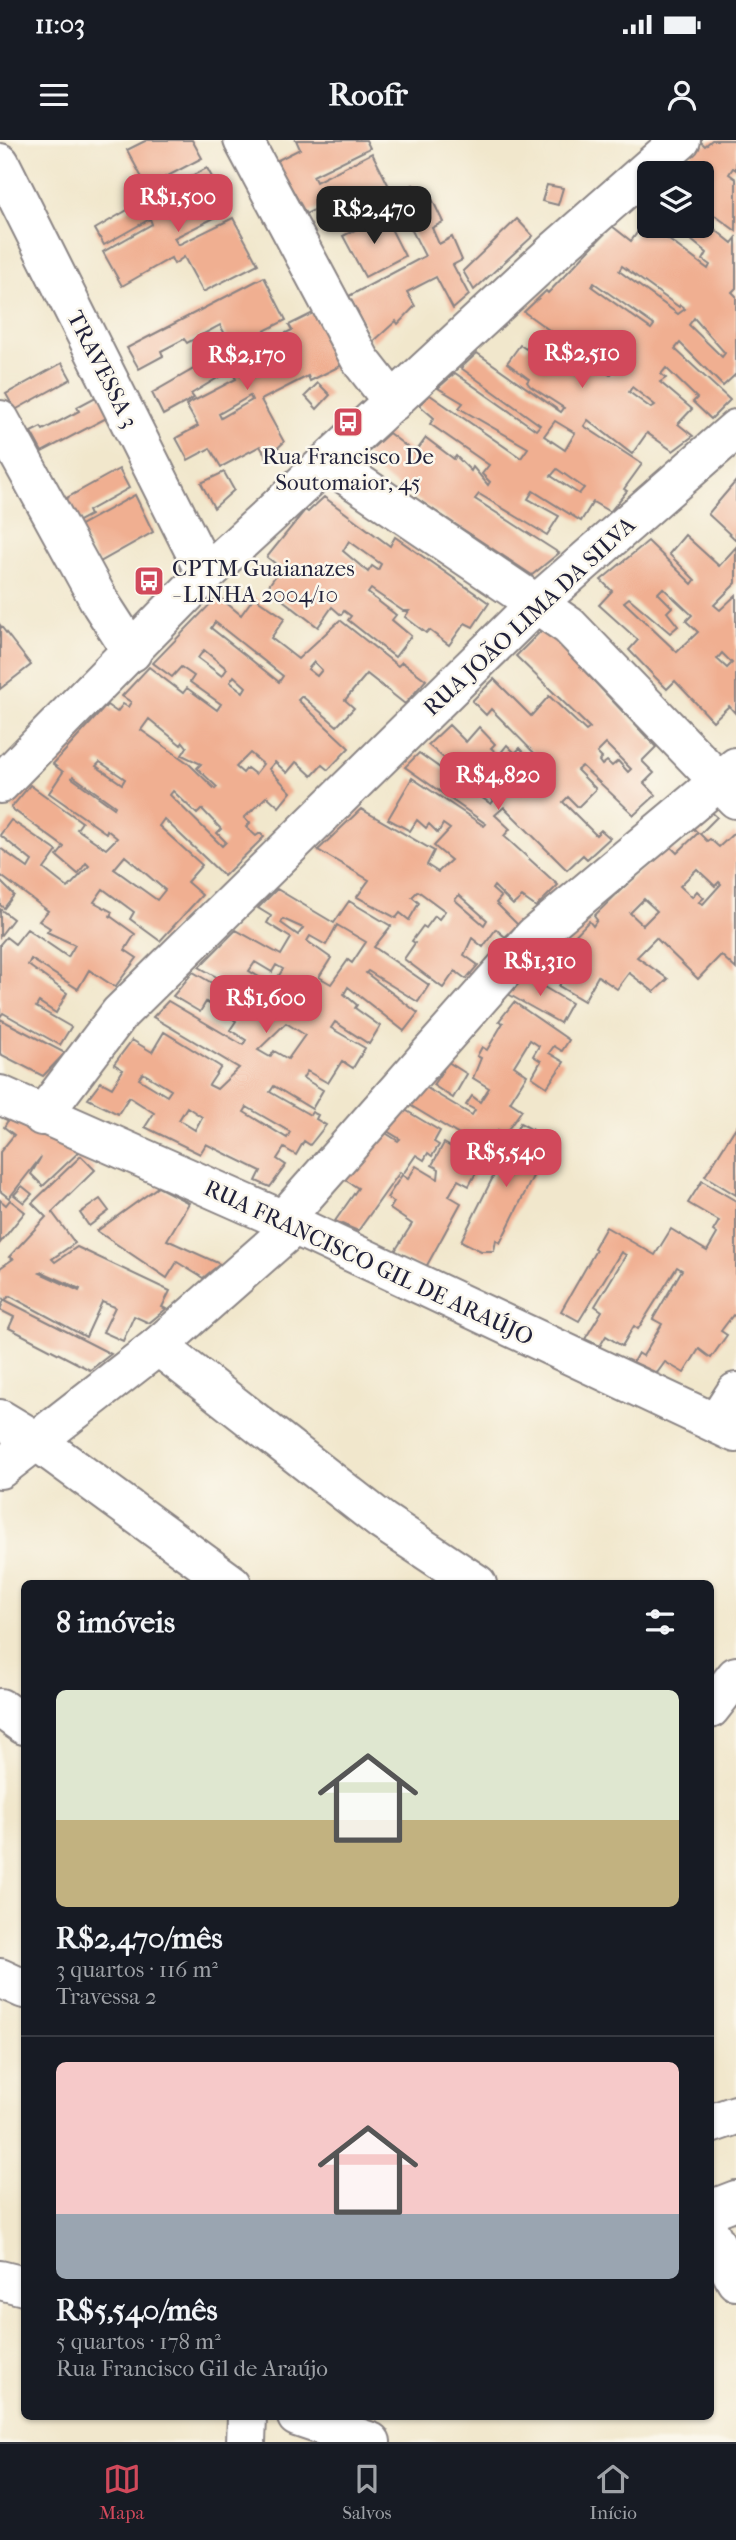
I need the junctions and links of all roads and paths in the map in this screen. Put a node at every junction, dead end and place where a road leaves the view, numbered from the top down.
1 (243, 140) edge
2 (681, 140) edge
3 (0, 163) edge
4 (393, 401) junction
5 (0, 420) edge
6 (736, 429) edge
7 (327, 462) junction
8 (206, 574) junction
9 (537, 604) junction
10 (132, 652) junction
11 (1, 780) edge
12 (731, 783) edge
13 (0, 1095) edge
14 (42, 1116) junction
15 (288, 1223) junction
16 (158, 1346) junction
17 (729, 1416) edge
18 (0, 1419) edge
19 (35, 1440) junction
20 (0, 1469) edge
21 (227, 1580) edge
22 (471, 1580) edge
23 (736, 1676) edge
24 (714, 1704) edge
25 (0, 1708) edge
26 (21, 1724) edge
27 (0, 1978) edge
28 (21, 1988) edge
29 (736, 2115) edge
30 (714, 2123) edge
31 (736, 2200) edge
32 (714, 2208) edge
33 (714, 2240) edge
34 (0, 2280) edge
35 (736, 2281) edge
36 (21, 2285) edge
37 (247, 2420) edge
38 (306, 2420) edge
39 (246, 2442) edge
40 (371, 2442) edge

1 - 4 street
2 - 4 street
3 - 8 street, TRAVESSA 3
4 - 7 street
5 - 10 street
6 - 9 street, RUA JOÃO LIMA DA SILVA
7 - 8 street
7 - 9 street
8 - 10 street
9 - 12 street
9 - 14 street, RUA JOÃO LIMA DA SILVA
10 - 11 street
12 - 15 street
13 - 14 street, RUA FRANCISCO GIL DE ARAÚJO
14 - 15 street, RUA FRANCISCO GIL DE ARAÚJO
15 - 16 street
15 - 17 street, RUA FRANCISCO GIL DE ARAÚJO
16 - 19 street
16 - 22 street
18 - 19 street
19 - 20 street
19 - 21 street
23 - 24 street
25 - 26 street
27 - 28 street
29 - 30 street
31 - 32 street
33 - 35 street
34 - 36 street
37 - 39 street
38 - 40 street

